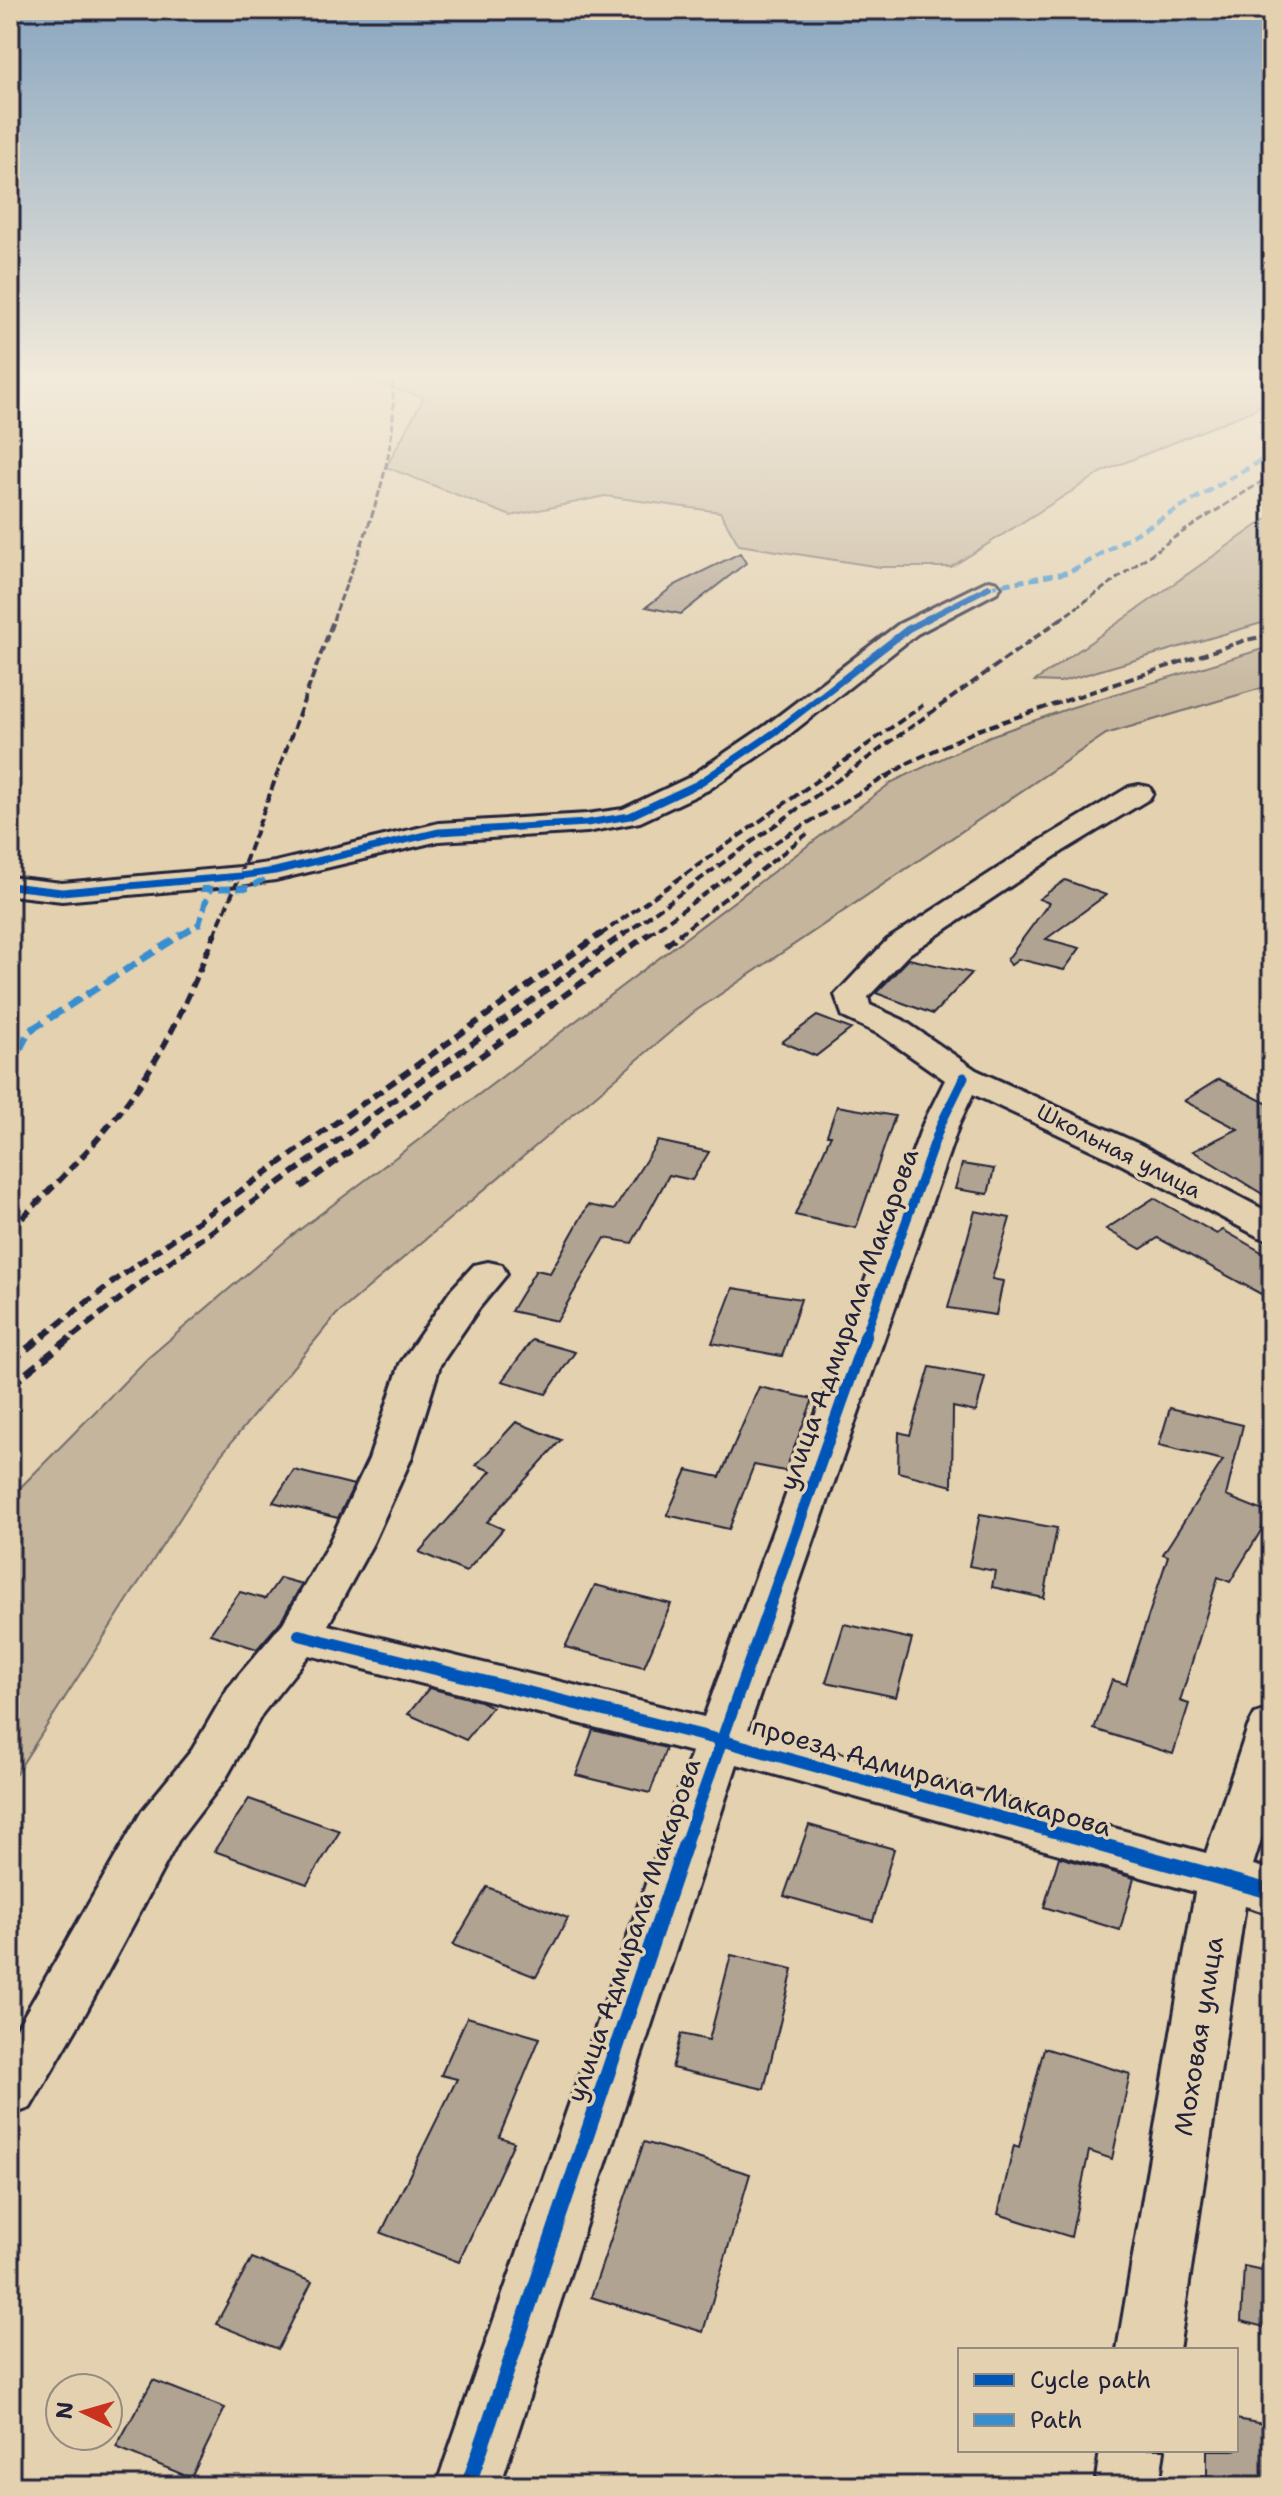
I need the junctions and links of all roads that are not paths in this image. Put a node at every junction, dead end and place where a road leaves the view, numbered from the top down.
1 (989, 587) dead end
2 (1139, 793) dead end
3 (10, 886) edge
4 (964, 1077) junction
5 (1272, 1229) edge
6 (488, 1274) dead end
7 (299, 1635) junction
8 (1272, 1727) edge
9 (720, 1740) junction
10 (1248, 1886) edge
11 (10, 2090) edge
12 (1148, 2348) edge
13 (1132, 2452) edge
14 (468, 2486) edge
15 (1127, 2486) edge

1 - 3 street
2 - 4 street, Школьная улица
4 - 5 street, Школьная улица
4 - 9 street, улица Адмирала Макарова
6 - 7 street
7 - 9 street, проезд Адмирала Макарова
7 - 11 street
8 - 10 street, Моховая улица
9 - 10 street, проезд Адмирала Макарова
9 - 14 street, улица Адмирала Макарова
10 - 12 street, Моховая улица
13 - 15 street

